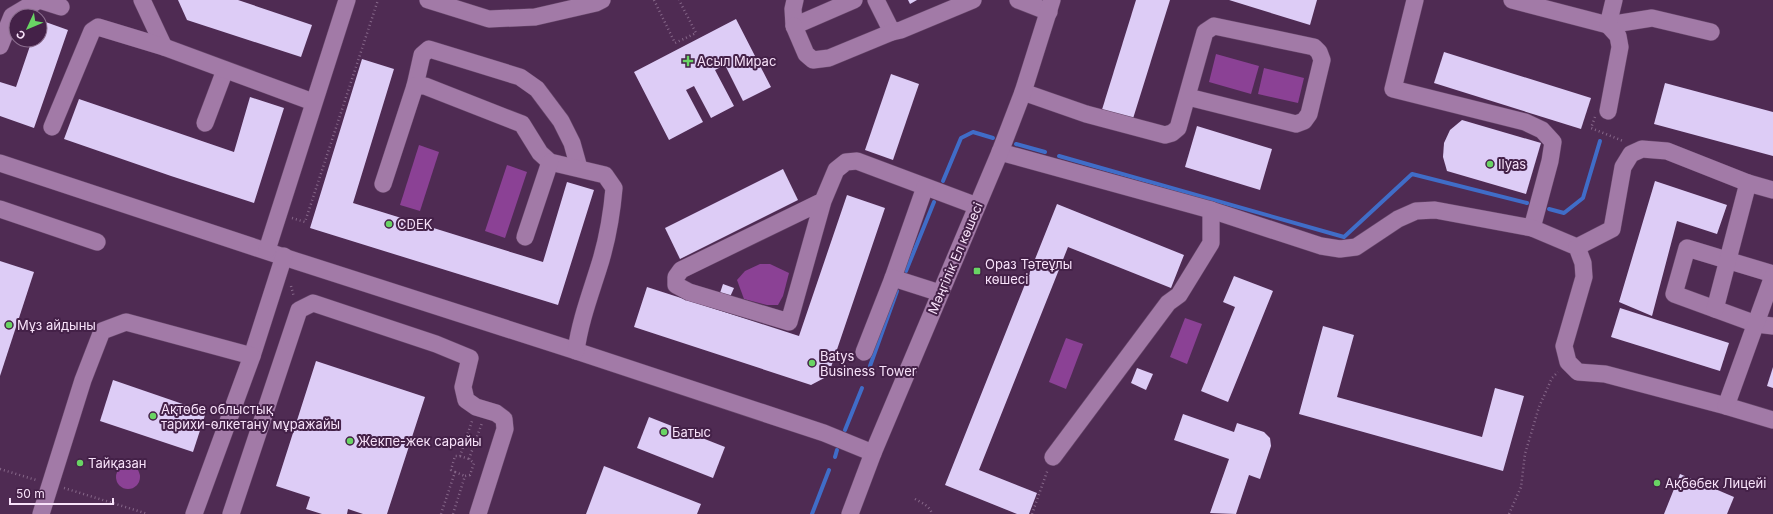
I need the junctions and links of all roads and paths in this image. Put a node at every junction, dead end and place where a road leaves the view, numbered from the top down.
1 (142, 0) edge
2 (347, 0) edge
3 (378, 0) edge
4 (428, 0) edge
5 (602, 0) edge
6 (654, 0) edge
7 (679, 0) edge
8 (795, 0) edge
9 (854, 0) edge
10 (876, 0) edge
11 (973, 0) edge
12 (1018, 0) edge
13 (1415, 0) edge
14 (1614, 0) edge
15 (1518, 1) edge
16 (61, 6) dead end
17 (1051, 6) edge
18 (1608, 25) junction
19 (794, 26) junction
20 (892, 32) junction
21 (1711, 32) dead end
22 (0, 46) edge
23 (164, 47) junction
24 (225, 70) junction
25 (414, 86) junction
26 (1023, 92) junction
27 (1188, 97) junction
28 (313, 102) junction
29 (1608, 111) joint
30 (205, 123) dead end
31 (52, 127) dead end
32 (1642, 149) junction
33 (1000, 152) junction
34 (550, 162) junction
35 (0, 163) edge
36 (579, 168) junction
37 (1748, 183) junction
38 (383, 184) dead end
39 (925, 187) junction
40 (1773, 190) edge
41 (823, 201) junction
42 (977, 206) junction
43 (0, 209) edge
44 (1211, 210) junction
45 (278, 214) junction
46 (1532, 228) junction
47 (525, 238) dead end
48 (97, 242) dead end
49 (1577, 247) junction
50 (266, 250) junction
51 (284, 256) junction
52 (1729, 260) junction
53 (1773, 275) edge
54 (893, 278) junction
55 (940, 293) junction
56 (1716, 309) junction
57 (1756, 324) junction
58 (1773, 326) edge
59 (576, 351) junction
60 (864, 352) dead end
61 (252, 356) junction
62 (1568, 362) junction
63 (1726, 406) junction
64 (481, 409) junction
65 (1773, 420) edge
66 (874, 453) junction
67 (460, 456) junction
68 (1053, 457) joint
69 (469, 459) junction
70 (0, 469) edge
71 (455, 472) junction
72 (465, 476) junction
73 (49, 484) junction
74 (915, 499) dead end
75 (41, 514) edge
76 (148, 514) edge
77 (194, 514) edge
78 (232, 514) edge
79 (441, 514) edge
80 (452, 514) edge
81 (478, 514) edge
82 (850, 514) edge
83 (932, 514) edge
84 (1032, 514) edge
85 (1509, 514) edge

1 - 23 street
2 - 28 street
3 - 45 path
4 - 5 street
6 - 7 path
8 - 19 street
9 - 19 street
10 - 20 street
11 - 20 street
12 - 17 street
13 - 46 street
14 - 18 street
15 - 18 street
16 - 22 street
17 - 26 street, Мәңгілік Ел көшесі
18 - 21 street
18 - 29 street
19 - 20 street
23 - 24 street
23 - 31 street
24 - 28 street
24 - 30 street
25 - 34 street
25 - 36 street
25 - 38 street
26 - 27 street
26 - 33 street, Мәңгілік Ел көшесі
27 - 27 street
28 - 45 street
29 - 32 path
32 - 37 street
32 - 49 street
33 - 42 street, Мәңгілік Ел көшесі
33 - 44 street
34 - 36 street
34 - 47 street
35 - 50 street
36 - 59 street
37 - 40 street
37 - 52 street
39 - 41 street
39 - 42 street
39 - 54 street
41 - 41 street
42 - 55 street, Мәңгілік Ел көшесі
43 - 48 street
44 - 46 street
44 - 68 street
45 - 50 street
46 - 49 street
49 - 62 street
50 - 51 street
51 - 59 street
51 - 61 street
52 - 53 street
52 - 56 street
52 - 56 street
53 - 57 street
54 - 55 street
54 - 60 street
55 - 66 street, Мәңгілік Ел көшесі
56 - 57 street
57 - 58 street
57 - 63 street
59 - 66 street
61 - 73 street
61 - 77 street
62 - 63 street
62 - 85 path
63 - 65 street
64 - 67 path
64 - 69 path
64 - 78 street
64 - 81 street
66 - 82 street, Мәңгілік Ел көшесі
67 - 69 path
67 - 71 path
68 - 84 path
69 - 72 path
70 - 73 path
71 - 72 path
71 - 79 path
72 - 80 path
73 - 75 street
73 - 76 path
74 - 83 path

